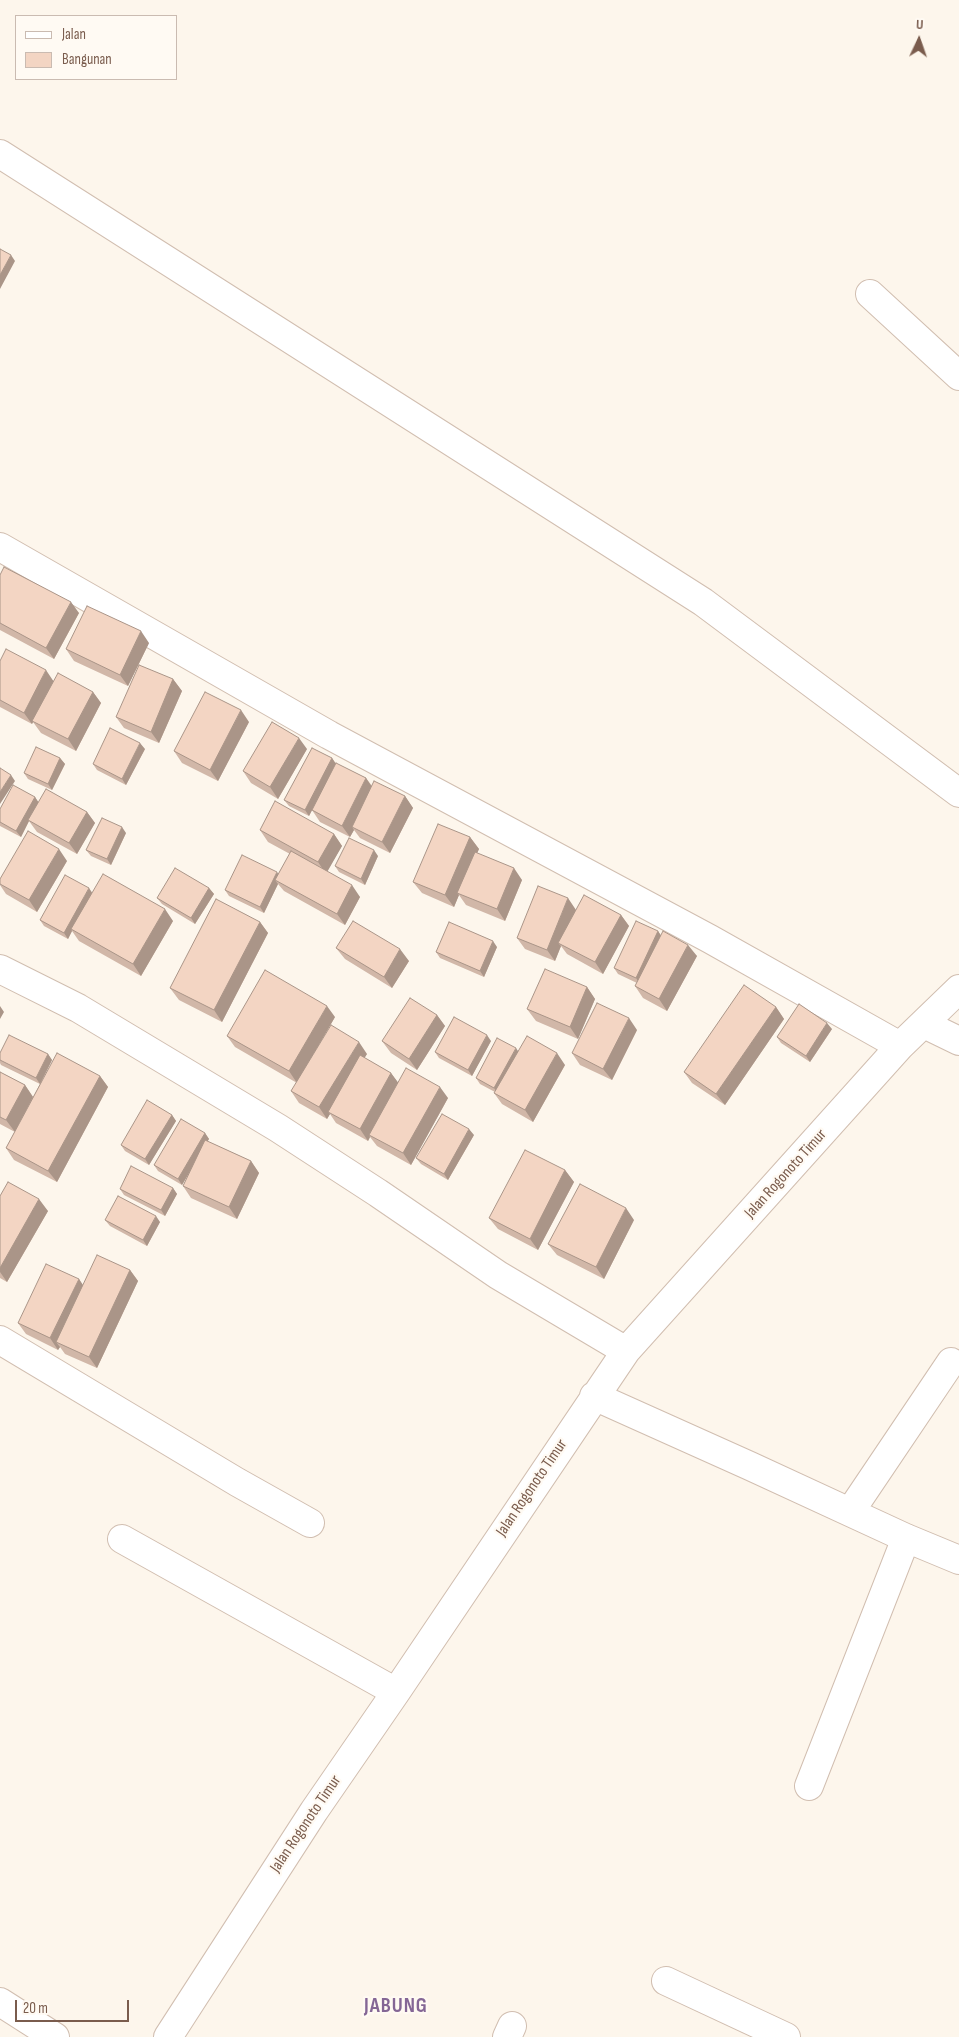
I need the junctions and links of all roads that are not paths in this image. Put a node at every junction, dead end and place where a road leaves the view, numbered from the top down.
1 (0, 154) edge
2 (870, 294) dead end
3 (959, 376) edge
4 (0, 547) edge
5 (959, 793) edge
6 (0, 969) edge
7 (959, 989) edge
8 (924, 1024) junction
9 (959, 1041) edge
10 (900, 1046) junction
11 (0, 1340) edge
12 (626, 1351) junction
13 (951, 1362) dead end
14 (594, 1396) junction
15 (850, 1512) junction
16 (310, 1523) dead end
17 (906, 1538) junction
18 (122, 1539) dead end
19 (959, 1560) edge
20 (396, 1692) junction
21 (809, 1786) dead end
22 (666, 1981) dead end
23 (0, 2002) edge
24 (55, 2037) edge
25 (168, 2037) edge
26 (786, 2037) edge

1 - 5 street
2 - 3 street
4 - 10 street
6 - 12 street
7 - 8 street, Jalan Rogonoto Timur
8 - 9 street
8 - 10 street, Jalan Rogonoto Timur
10 - 12 street, Jalan Rogonoto Timur
11 - 16 street
12 - 14 street, Jalan Rogonoto Timur
13 - 15 street
14 - 15 street
14 - 20 street, Jalan Rogonoto Timur
15 - 17 street
17 - 19 street
17 - 21 street
18 - 20 street
20 - 25 street, Jalan Rogonoto Timur
22 - 26 street
23 - 24 street

